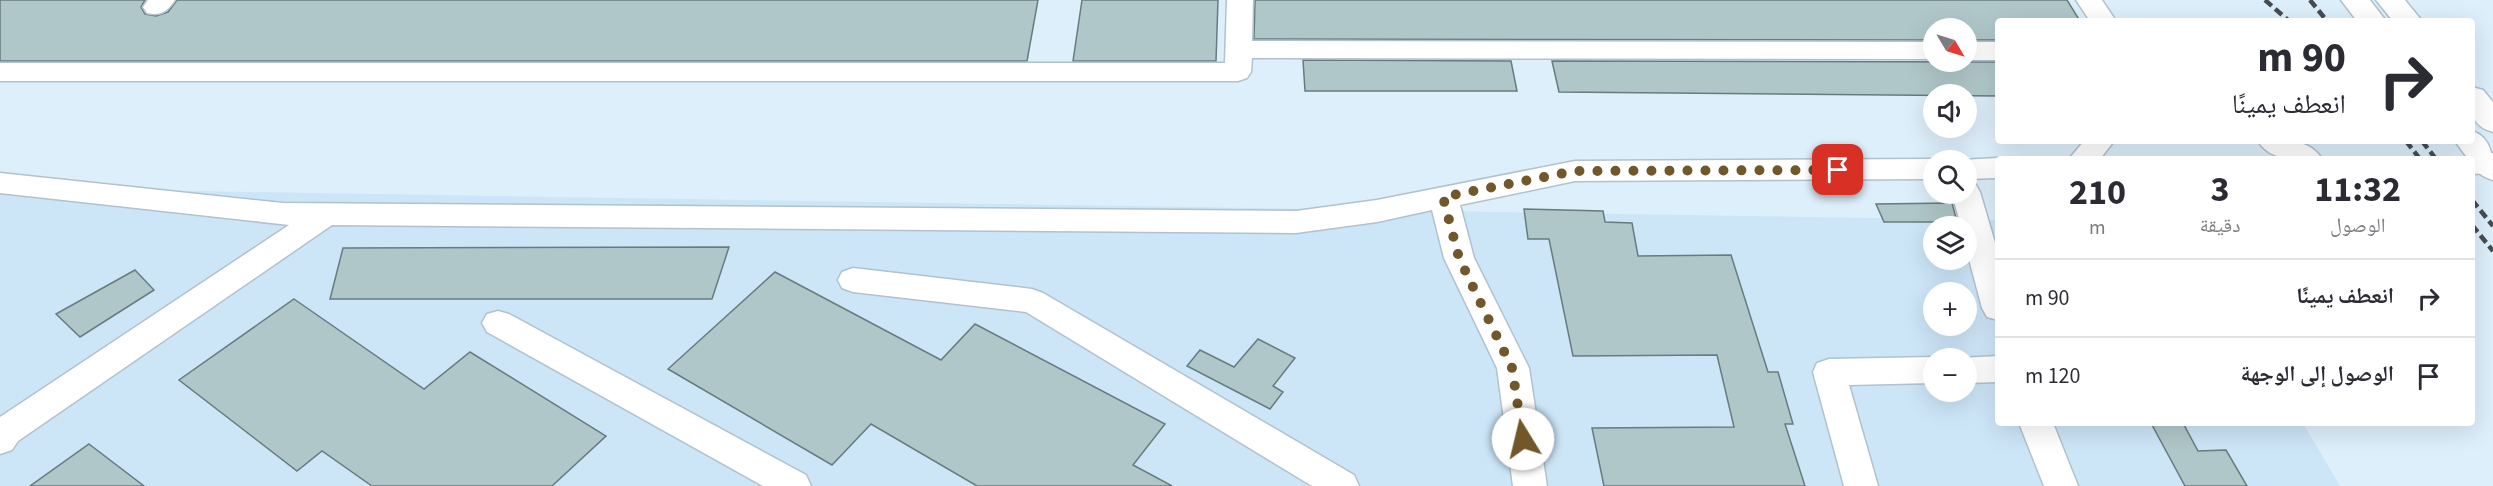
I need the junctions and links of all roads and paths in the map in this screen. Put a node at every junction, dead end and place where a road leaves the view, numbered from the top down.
1 (1240, 0) edge
2 (2089, 0) edge
3 (2355, 0) edge
4 (2390, 0) edge
5 (2101, 18) edge
6 (2370, 18) edge
7 (2405, 18) edge
8 (1239, 49) junction
9 (1923, 51) edge
10 (1977, 51) edge
11 (1995, 51) edge
12 (0, 72) edge
13 (2475, 101) edge
14 (2493, 122) edge
15 (2097, 144) edge
16 (2278, 144) edge
17 (2086, 156) edge
18 (2302, 156) edge
19 (1995, 168) edge
20 (1923, 169) edge
21 (1977, 169) edge
22 (0, 183) edge
23 (1443, 197) junction
24 (1969, 204) edge
25 (327, 214) junction
26 (853, 280) dead end
27 (1995, 297) edge
28 (498, 323) dead end
29 (1995, 369) edge
30 (1923, 370) edge
31 (1977, 370) edge
32 (2037, 426) edge
33 (0, 440) edge
34 (794, 486) edge
35 (1342, 486) edge
36 (1530, 486) edge
37 (1860, 486) edge
38 (2061, 486) edge

1 - 8 street
2 - 5 street
3 - 6 main road
4 - 7 main road
8 - 9 street
8 - 12 street
10 - 11 street
13 - 14 main road
15 - 17 street
16 - 18 street
19 - 21 street
20 - 23 street
22 - 25 street
23 - 25 street
23 - 36 street
24 - 27 street
25 - 33 street
26 - 35 street
28 - 34 street
29 - 31 street
30 - 37 street
32 - 38 street

